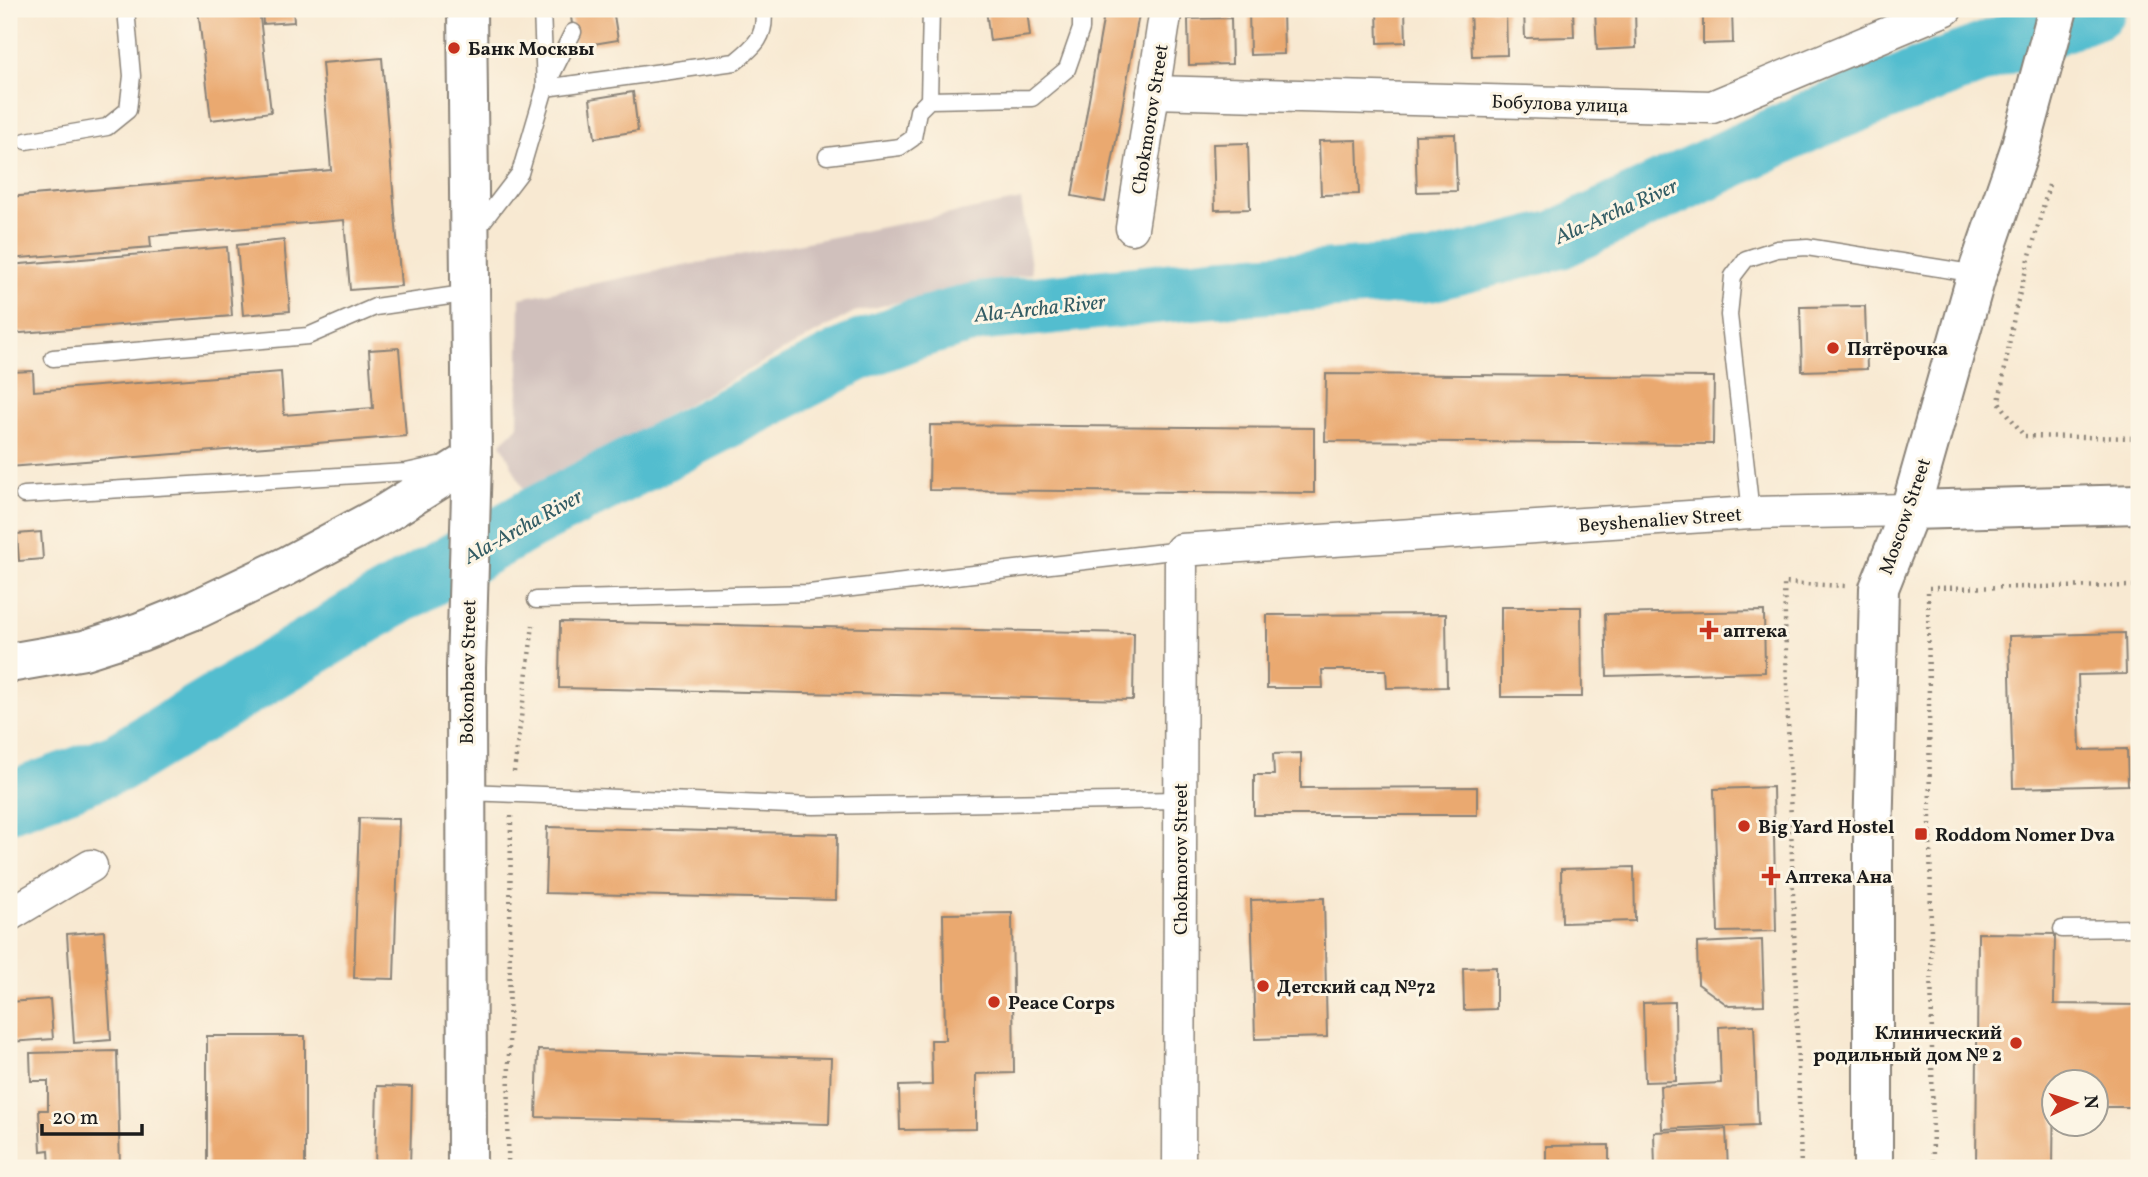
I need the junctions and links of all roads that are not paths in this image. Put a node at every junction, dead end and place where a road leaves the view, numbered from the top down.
1 (126, 9) edge
2 (467, 9) edge
3 (542, 9) edge
4 (764, 9) edge
5 (930, 9) edge
6 (1081, 9) edge
7 (1166, 9) edge
8 (1946, 9) edge
9 (2058, 9) edge
10 (573, 32) dead end
11 (545, 88) junction
12 (1153, 92) junction
13 (929, 100) junction
14 (26, 141) dead end
15 (827, 156) dead end
16 (1132, 228) dead end
17 (470, 240) junction
18 (1977, 274) junction
19 (470, 293) junction
20 (52, 358) dead end
21 (471, 475) junction
22 (24, 495) dead end
23 (2139, 504) edge
24 (1910, 510) junction
25 (1751, 513) junction
26 (1181, 550) junction
27 (536, 600) road end
28 (9, 663) edge
29 (467, 792) junction
30 (1180, 800) junction
31 (91, 866) dead end
32 (9, 915) edge
33 (2139, 928) edge
34 (2062, 929) dead end
35 (467, 1168) edge
36 (1179, 1168) edge
37 (1873, 1168) edge

1 - 14 lane
2 - 17 street, Bokonbaev Street
3 - 11 lane
4 - 11 lane
5 - 13 lane
6 - 13 lane
7 - 12 street, Chokmorov Street
8 - 12 street, Бобулова улица
9 - 18 street, Moscow Street
10 - 11 lane
11 - 17 lane
12 - 16 street, Chokmorov Street
13 - 15 lane
17 - 19 street, Bokonbaev Street
18 - 24 street, Moscow Street
18 - 25 lane
19 - 20 lane
19 - 21 street, Bokonbaev Street
21 - 22 lane
21 - 28 street
21 - 29 street, Bokonbaev Street
23 - 24 street, Beyshenaliev Street
24 - 25 street, Beyshenaliev Street
24 - 37 street, Moscow Street
25 - 26 street, Beyshenaliev Street
26 - 27 lane
26 - 30 street, Chokmorov Street
29 - 30 lane
29 - 35 street, Bokonbaev Street
30 - 36 street, Chokmorov Street
31 - 32 street
33 - 34 lane

